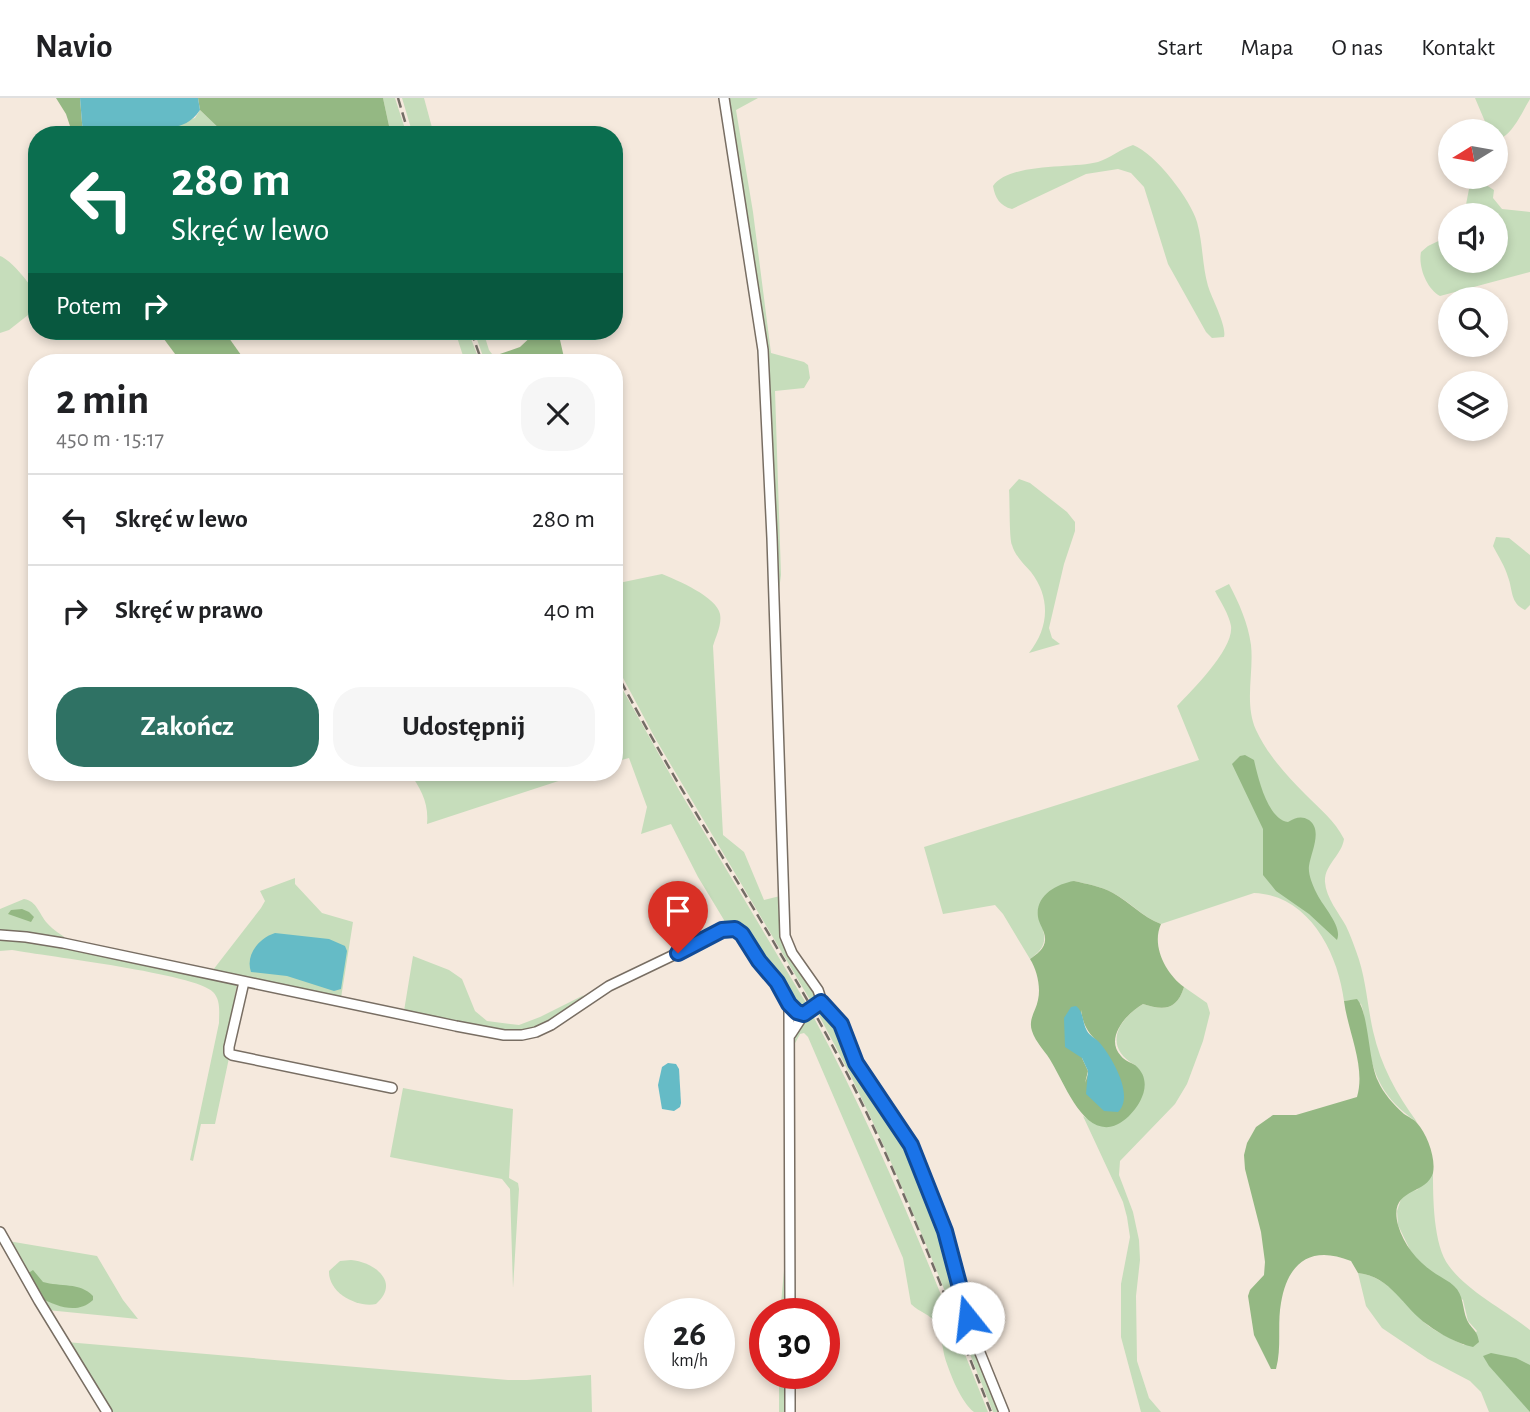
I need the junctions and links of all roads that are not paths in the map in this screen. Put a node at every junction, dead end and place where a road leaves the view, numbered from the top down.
1 (724, 98) edge
2 (0, 935) edge
3 (244, 982) junction
4 (821, 1002) junction
5 (789, 1004) junction
6 (804, 1014) junction
7 (790, 1036) junction
8 (392, 1088) dead end
9 (0, 1232) edge
10 (790, 1298) edge
11 (790, 1389) edge
12 (107, 1412) edge
13 (790, 1412) edge
14 (1004, 1412) edge

1 - 4 street
2 - 3 street
3 - 5 street
3 - 8 street
4 - 6 street
4 - 14 street
5 - 6 street
5 - 7 street
6 - 7 street
7 - 10 street
9 - 12 street
11 - 13 street

